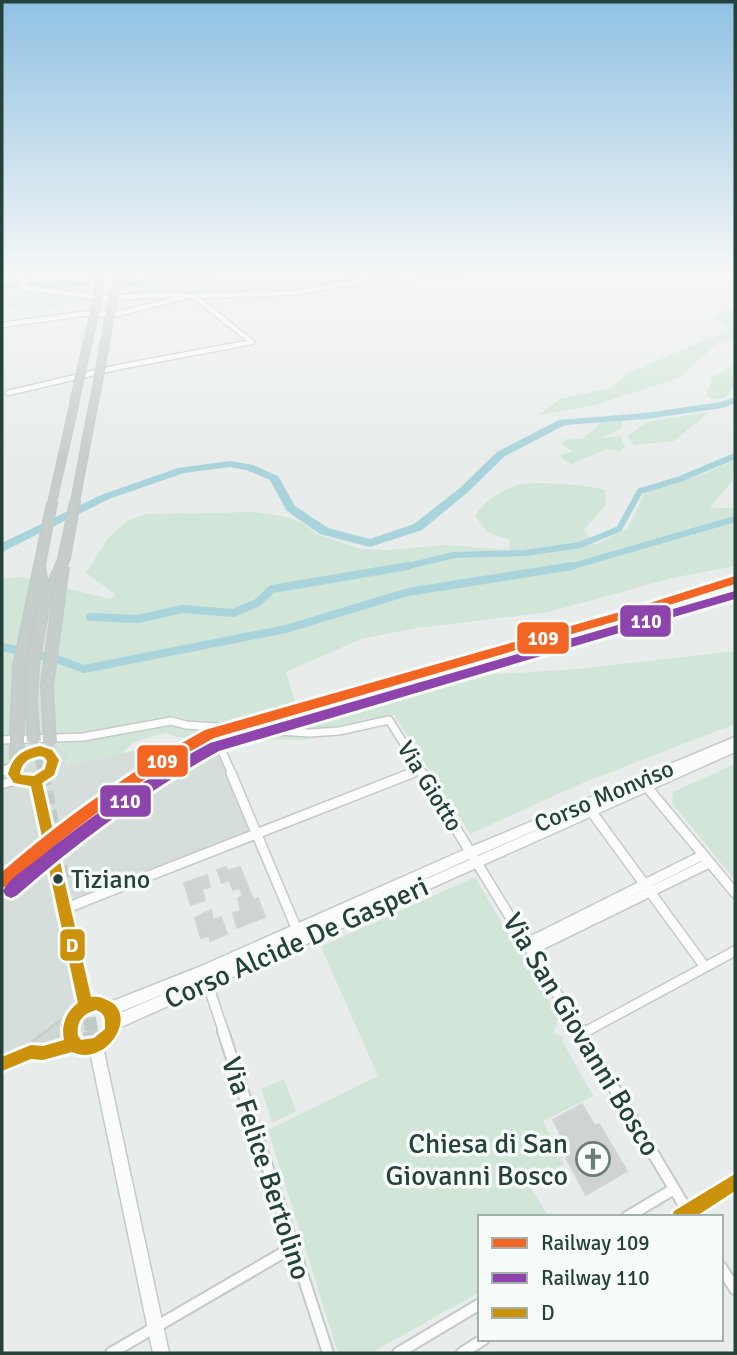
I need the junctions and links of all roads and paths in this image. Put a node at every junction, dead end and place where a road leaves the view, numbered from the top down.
1 (90, 333) edge
2 (106, 333) edge
3 (241, 333) edge
4 (8, 393) dead end
5 (40, 555) junction
6 (64, 559) junction
7 (44, 602) junction
8 (2, 740) edge
9 (735, 740) edge
10 (34, 741) tunnel mouth
11 (218, 742) dead end
12 (49, 748) junction
13 (735, 748) edge
14 (16, 763) junction
15 (419, 769) junction
16 (2, 772) edge
17 (18, 780) junction
18 (36, 782) junction
19 (2, 784) edge
20 (647, 786) junction
21 (592, 811) junction
22 (256, 833) junction
23 (475, 857) junction
24 (706, 859) junction
25 (647, 888) junction
26 (735, 893) edge
27 (64, 909) junction
28 (297, 930) junction
29 (529, 946) junction
30 (735, 951) edge
31 (705, 967) junction
32 (207, 982) junction
33 (86, 1006) junction
34 (112, 1016) junction
35 (70, 1023) junction
36 (581, 1034) junction
37 (74, 1044) junction
38 (96, 1047) junction
39 (31, 1052) junction
40 (2, 1064) edge
41 (735, 1182) edge
42 (674, 1189) junction
43 (630, 1215) edge
44 (686, 1215) edge
45 (293, 1247) junction
46 (723, 1270) edge
47 (735, 1289) edge
48 (478, 1305) edge
49 (155, 1327) junction
50 (481, 1341) edge
51 (111, 1353) edge
52 (161, 1353) edge
53 (328, 1353) edge
54 (398, 1353) edge
55 (462, 1353) edge

1 - 5 highway, bridge
2 - 6 highway, bridge
3 - 4 street
5 - 7 highway
5 - 14 highway
6 - 7 highway, bridge
6 - 12 highway, bridge
7 - 10 highway, bridge
8 - 15 street, Via Giotto
9 - 23 main road, Corso Monviso
11 - 22 street
12 - 14 main road
12 - 18 main road
13 - 20 main road, Corso Monviso
14 - 16 main road
14 - 17 main road
15 - 22 street
15 - 23 street, Via Giotto
17 - 18 main road
17 - 19 main road
18 - 27 main road
20 - 21 main road, Corso Monviso
20 - 24 street
21 - 23 main road, Corso Monviso
21 - 25 street
22 - 27 street
22 - 28 street
23 - 28 main road, Corso Alcide De Gasperi
23 - 29 street, Via San Giovanni Bosco
23 - 32 main road, Corso Alcide De Gasperi
24 - 25 street
24 - 26 street
25 - 29 street
25 - 31 street
27 - 33 main road
28 - 34 main road, Corso Alcide De Gasperi
29 - 36 street, Via San Giovanni Bosco
30 - 31 street
31 - 36 street
32 - 34 main road, Corso Alcide De Gasperi
32 - 45 street, Via Felice Bertolino
33 - 34 main road
33 - 35 main road
34 - 38 main road
35 - 37 main road
35 - 39 main road
36 - 42 street, Via San Giovanni Bosco
37 - 38 main road
37 - 39 main road
38 - 49 main road
39 - 40 main road
41 - 44 street
42 - 43 street
42 - 44 street, Via San Giovanni Bosco
45 - 49 street
45 - 53 street, Via Felice Bertolino
46 - 47 street
48 - 54 street
49 - 51 street
49 - 52 main road
50 - 55 street

